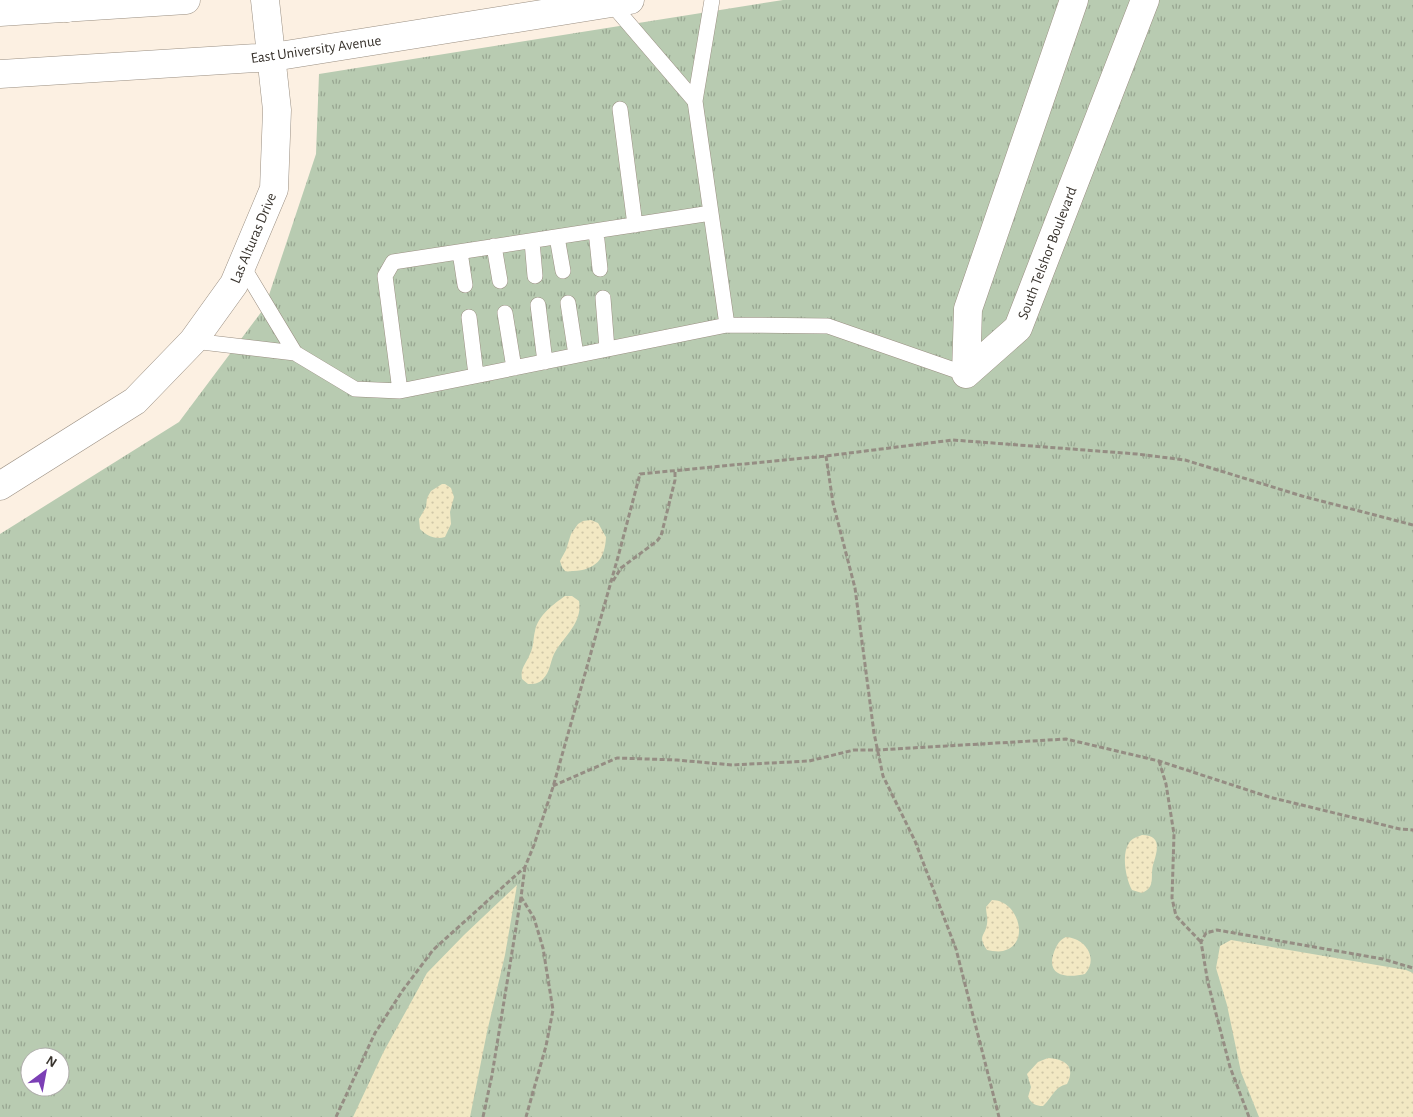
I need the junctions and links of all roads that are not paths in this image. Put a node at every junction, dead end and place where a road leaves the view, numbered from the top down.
1 (186, 0) edge
2 (265, 0) edge
3 (712, 0) edge
4 (1074, 0) edge
5 (1145, 0) edge
6 (621, 2) edge
7 (60, 4) edge
8 (0, 12) edge
9 (272, 57) junction
10 (0, 74) edge
11 (695, 101) junction
12 (620, 109) dead end
13 (711, 213) junction
14 (634, 225) junction
15 (596, 231) junction
16 (557, 237) junction
17 (532, 241) junction
18 (494, 246) junction
19 (460, 252) junction
20 (242, 265) junction
21 (600, 269) dead end
22 (563, 271) dead end
23 (535, 276) dead end
24 (500, 282) dead end
25 (465, 284) dead end
26 (602, 298) dead end
27 (568, 303) dead end
28 (538, 305) dead end
29 (505, 312) dead end
30 (469, 317) dead end
31 (727, 325) junction
32 (193, 340) junction
33 (607, 349) junction
34 (294, 353) junction
35 (576, 355) junction
36 (545, 362) junction
37 (514, 368) junction
38 (966, 374) junction
39 (476, 375) junction
40 (400, 390) junction
41 (0, 486) edge

1 - 7 street
2 - 9 street, Las Alturas Drive
3 - 11 lane
4 - 38 street
5 - 38 street, South Telshor Boulevard
6 - 9 street, East University Avenue
6 - 11 lane
7 - 8 street
9 - 10 street, East University Avenue
9 - 20 street, Las Alturas Drive
11 - 13 lane
12 - 14 lane
13 - 14 lane
13 - 31 lane
14 - 15 lane
15 - 16 lane
15 - 21 lane
16 - 17 lane
16 - 22 lane
17 - 18 lane
17 - 23 lane
18 - 19 lane
18 - 24 lane
19 - 25 lane
19 - 40 lane
20 - 32 street, Las Alturas Drive
20 - 34 lane
26 - 33 lane
27 - 35 lane
28 - 36 lane
29 - 37 lane
30 - 39 lane
31 - 33 lane
31 - 38 lane
32 - 34 lane
32 - 41 street, Las Alturas Drive
33 - 35 lane
34 - 40 lane
35 - 36 lane
36 - 37 lane
37 - 39 lane
39 - 40 lane

